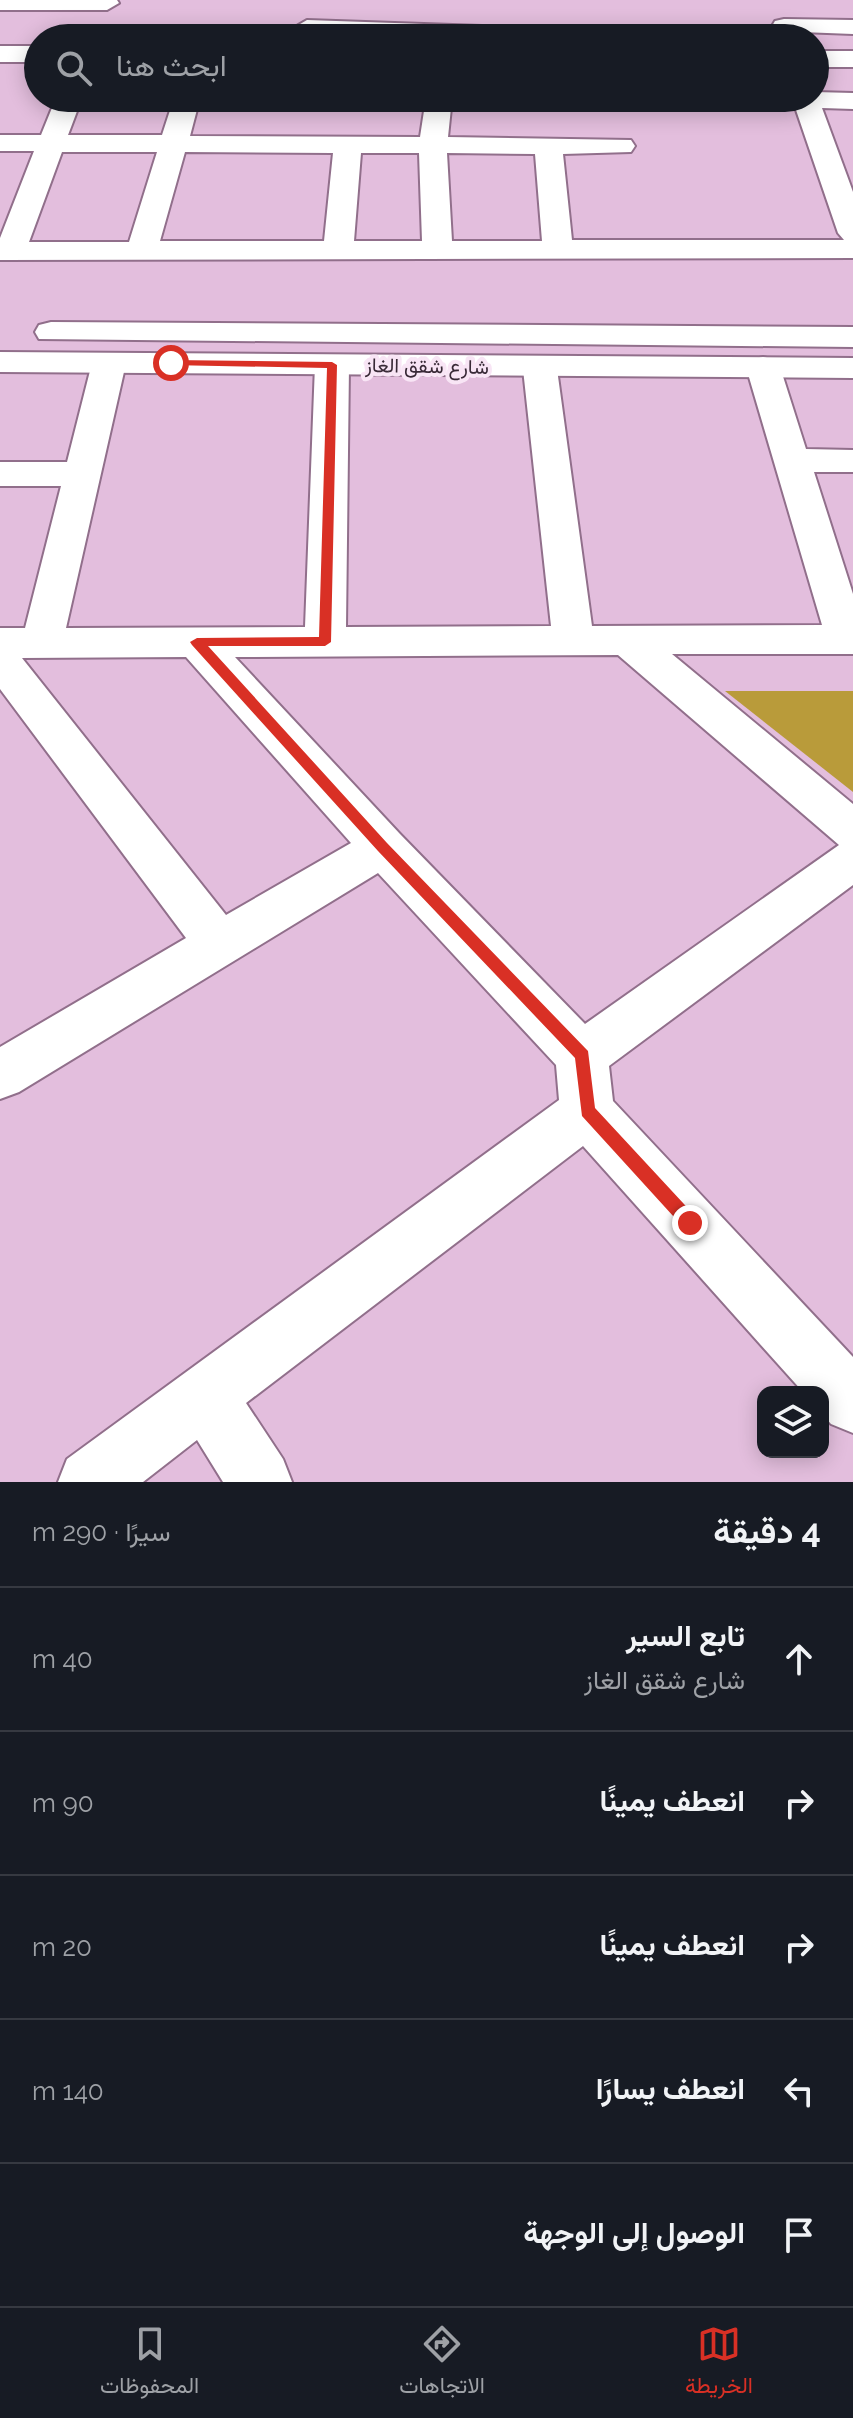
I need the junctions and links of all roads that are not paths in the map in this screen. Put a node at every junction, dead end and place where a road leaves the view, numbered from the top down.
1 (774, 0) edge
2 (108, 1) edge
3 (0, 3) edge
4 (99, 24) edge
5 (783, 24) edge
6 (853, 27) edge
7 (829, 29) edge
8 (0, 54) edge
9 (24, 54) edge
10 (829, 59) edge
11 (853, 59) edge
12 (829, 100) edge
13 (853, 101) edge
14 (64, 112) edge
15 (183, 112) edge
16 (437, 112) edge
17 (810, 112) edge
18 (0, 143) edge
19 (52, 143) junction
20 (175, 144) junction
21 (348, 145) junction
22 (433, 145) junction
23 (548, 145) junction
24 (621, 146) dead end
25 (853, 233) edge
26 (558, 248) junction
27 (338, 249) junction
28 (437, 249) junction
29 (853, 249) edge
30 (142, 250) junction
31 (5, 251) edge
32 (0, 331) edge
33 (633, 335) junction
34 (853, 337) edge
35 (0, 362) edge
36 (109, 363) junction
37 (332, 365) junction
38 (763, 367) junction
39 (853, 368) edge
40 (540, 369) junction
41 (641, 369) junction
42 (791, 460) junction
43 (853, 461) edge
44 (0, 474) edge
45 (85, 474) junction
46 (850, 639) edge
47 (573, 640) junction
48 (628, 640) junction
49 (197, 642) junction
50 (325, 642) junction
51 (0, 643) edge
52 (42, 643) junction
53 (0, 659) edge
54 (853, 831) edge
55 (383, 847) junction
56 (853, 859) edge
57 (220, 945) junction
58 (0, 1075) edge
59 (585, 1083) junction
60 (204, 1394) junction
61 (853, 1402) edge
62 (90, 1482) edge
63 (260, 1482) edge

1 - 5 street
2 - 3 street
2 - 4 street
6 - 7 street
8 - 9 street
10 - 11 street
12 - 13 street
14 - 19 street
15 - 20 street
16 - 22 street
17 - 25 street
18 - 19 street
19 - 20 street
19 - 31 street
20 - 21 street
20 - 30 street
21 - 22 street
21 - 27 street
22 - 23 street
22 - 28 street
23 - 24 street
23 - 26 street
26 - 28 street
26 - 29 street
27 - 28 street
27 - 30 street
30 - 31 street
32 - 33 street, شارع شقق الغاز
33 - 34 street, شارع شقق الغاز
33 - 41 street
35 - 36 street, شارع شقق الغاز
36 - 37 street, شارع شقق الغاز
36 - 45 street
37 - 40 street, شارع شقق الغاز
37 - 50 street
38 - 39 street, شارع شقق الغاز
38 - 41 street, شارع شقق الغاز
38 - 42 street
40 - 41 street, شارع شقق الغاز
40 - 47 street
42 - 43 street
42 - 46 street
44 - 45 street
45 - 52 street
46 - 48 street
47 - 48 street
47 - 50 street
48 - 54 street
49 - 50 street
49 - 52 street
49 - 55 street
51 - 52 street
53 - 57 street
55 - 57 street
55 - 59 street
56 - 59 street
57 - 58 street
59 - 60 street
59 - 61 street
60 - 62 street
60 - 63 street

